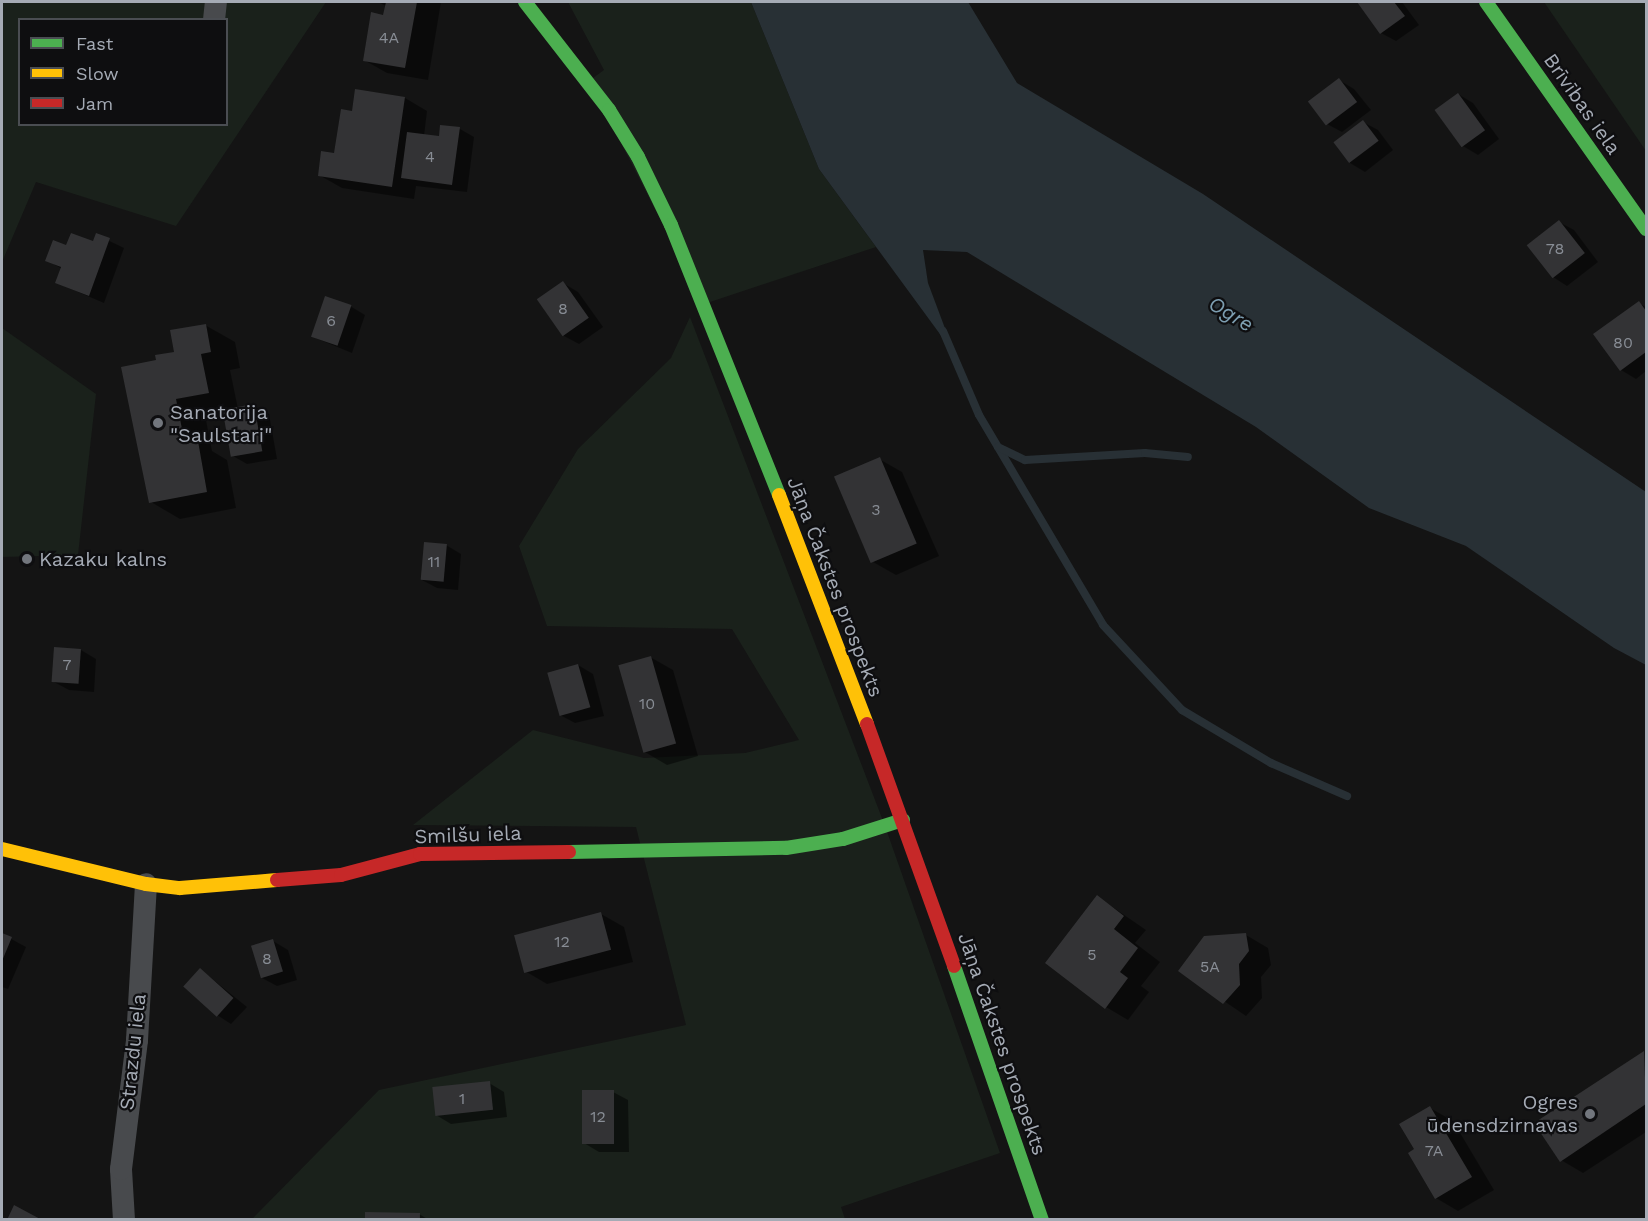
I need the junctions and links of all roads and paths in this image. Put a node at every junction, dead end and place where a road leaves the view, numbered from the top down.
1 (216, 2) edge
2 (525, 2) edge
3 (1486, 2) edge
4 (214, 18) edge
5 (1647, 228) edge
6 (903, 820) junction
7 (2, 849) edge
8 (146, 884) junction
9 (124, 1220) edge
10 (1042, 1220) edge

1 - 4 street
2 - 6 street, Jāņa Čakstes prospekts
3 - 5 street, Brīvības iela
6 - 8 street, Smilšu iela
6 - 10 street, Jāņa Čakstes prospekts
7 - 8 street, Smilšu iela
8 - 9 street, Strazdu iela

